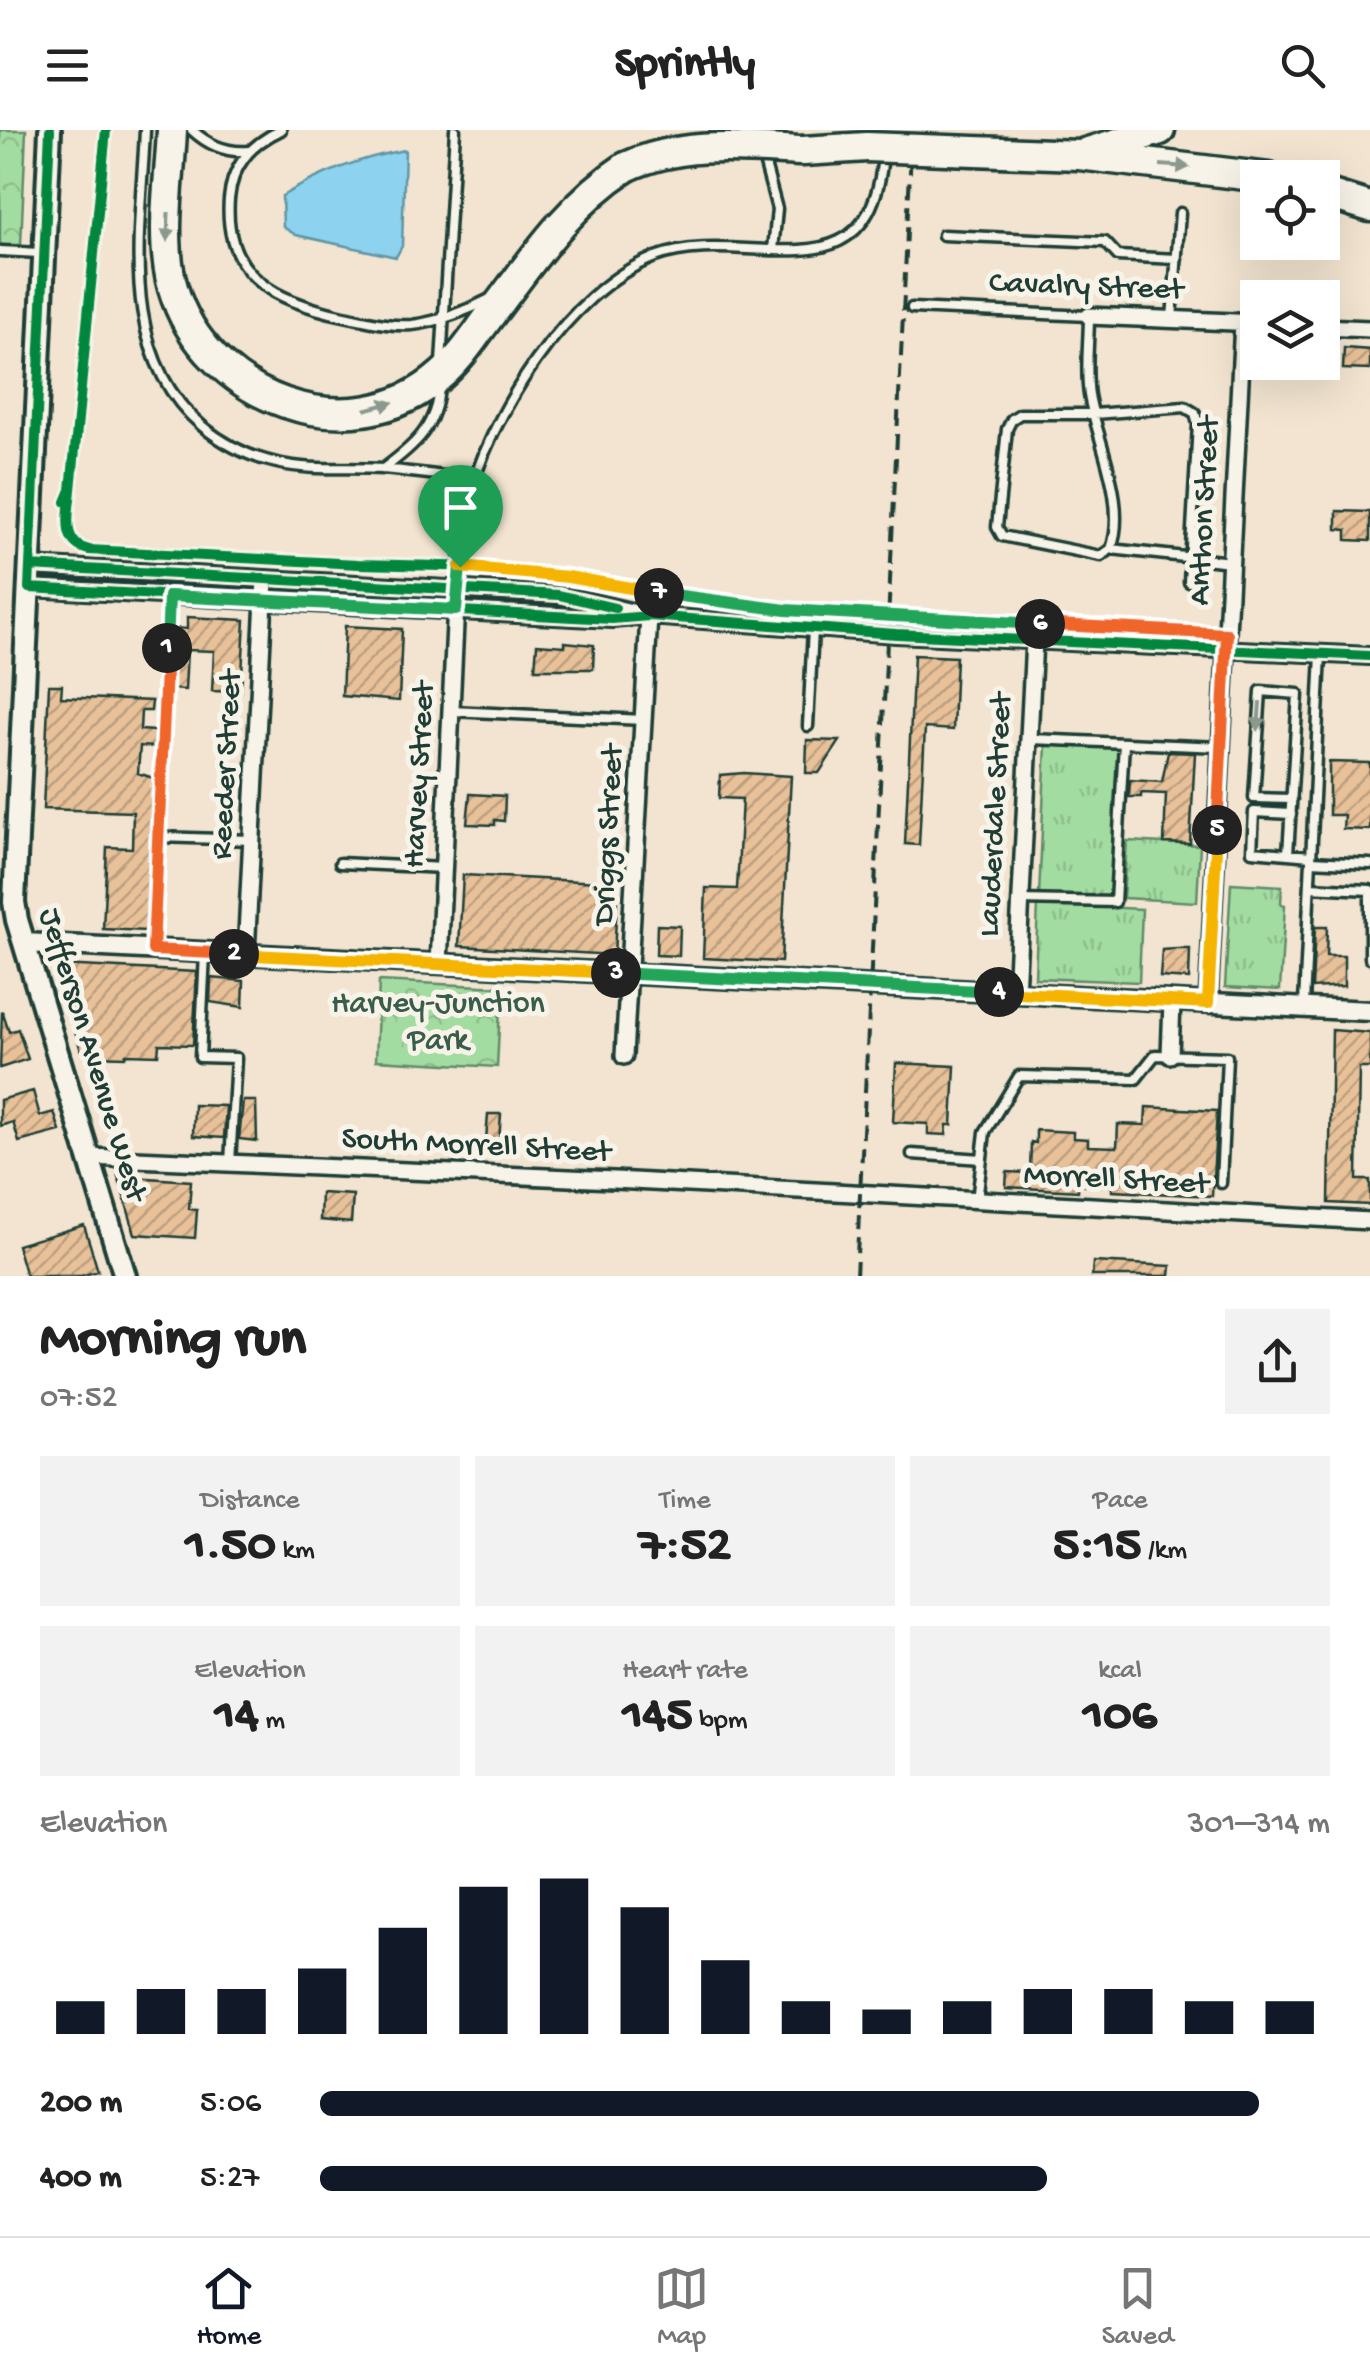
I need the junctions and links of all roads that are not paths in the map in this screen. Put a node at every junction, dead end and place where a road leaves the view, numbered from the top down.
1 (50, 130) edge
2 (146, 130) edge
3 (172, 130) edge
4 (192, 130) edge
5 (281, 130) edge
6 (455, 130) edge
7 (815, 130) edge
8 (1160, 130) edge
9 (747, 132) edge
10 (876, 139) edge
11 (249, 151) junction
12 (1079, 156) junction
13 (1240, 175) edge
14 (1340, 198) edge
15 (1370, 208) edge
16 (1180, 213) dead end
17 (943, 235) dead end
18 (0, 250) edge
19 (773, 250) junction
20 (44, 253) junction
21 (1177, 258) junction
22 (519, 278) junction
23 (912, 308) dead end
24 (446, 316) junction
25 (1089, 316) junction
26 (1172, 319) junction
27 (1240, 322) edge
28 (1340, 328) edge
29 (1370, 329) edge
30 (440, 376) junction
31 (1245, 380) edge
32 (1094, 414) junction
33 (383, 469) junction
34 (475, 480) junction
35 (1111, 550) junction
36 (1190, 559) junction
37 (1231, 562) junction
38 (30, 577) junction
39 (265, 579) junction
40 (1189, 582) dead end
41 (457, 589) junction
42 (169, 596) junction
43 (264, 601) junction
44 (456, 610) junction
45 (649, 616) junction
46 (813, 628) junction
47 (1034, 640) junction
48 (1226, 650) junction
49 (1322, 654) junction
50 (1370, 656) edge
51 (451, 711) junction
52 (644, 720) junction
53 (808, 726) dead end
54 (1029, 739) junction
55 (1124, 743) junction
56 (1221, 747) junction
57 (1292, 799) junction
58 (1291, 814) junction
59 (158, 837) junction
60 (252, 840) junction
61 (1288, 854) junction
62 (1311, 858) junction
63 (340, 862) dead end
64 (1370, 864) edge
65 (444, 868) junction
66 (1310, 887) junction
67 (1370, 890) edge
68 (1020, 900) junction
69 (24, 943) junction
70 (153, 950) junction
71 (206, 952) junction
72 (246, 954) junction
73 (1370, 958) edge
74 (439, 964) junction
75 (631, 974) junction
76 (1016, 993) junction
77 (1172, 1002) junction
78 (1208, 1003) junction
79 (1304, 1008) junction
80 (1370, 1011) edge
81 (1170, 1055) junction
82 (624, 1056) dead end
83 (912, 1154) dead end
84 (90, 1157) junction
85 (982, 1159) junction
86 (230, 1163) junction
87 (1220, 1183) dead end
88 (860, 1196) joint
89 (977, 1201) junction
90 (1370, 1221) edge
91 (126, 1276) edge

1 - 20 main road, Jefferson Avenue West
2 - 33 lane
3 -> 30 highway
4 - 11 lane
5 - 11 lane
6 - 24 lane
7 - 10 highway
8 - 12 highway
9 - 19 lane
10 - 12 highway, bridge
10 - 19 lane
10 - 22 highway, bridge
11 - 24 lane
12 -> 13 highway
14 - 15 highway
16 - 21 lane
17 - 21 lane
18 - 20 lane
19 - 34 lane
20 - 38 main road, Jefferson Avenue West
21 - 26 lane
22 - 24 lane
22 - 30 highway
23 - 25 lane, Cavalry Street
24 - 30 lane
25 - 26 street, Cavalry Street
25 - 32 lane
26 - 27 street, Cavalry Street
28 - 29 street
30 - 33 lane
31 - 37 street, Anthon Street
32 - 35 lane
32 - 35 lane
32 - 36 lane
33 - 34 lane
34 - 41 lane
35 - 36 lane
36 - 37 lane
36 - 40 lane
37 - 48 street, Anthon Street
38 - 39 street
38 - 42 street
38 - 69 main road, Jefferson Avenue West
39 - 41 street
39 - 43 street, Reeder Street
41 - 44 street, Harvey Street
41 - 45 street
42 - 43 street
42 - 59 lane
43 - 44 street
43 - 60 street, Reeder Street
44 - 45 street
44 - 51 street, Harvey Street
45 - 46 street
45 - 52 street, Driggs Street
46 - 47 street
46 - 53 lane
47 - 48 street
47 - 54 street, Lauderdale Street
48 - 49 street
48 - 56 street, Anthon Street
49 - 50 street
49 - 62 lane
51 - 52 lane
51 - 65 street, Harvey Street
52 - 75 street, Driggs Street
54 - 55 lane
54 - 68 street, Lauderdale Street
55 - 56 lane
55 - 68 lane
56 - 78 street, Anthon Street
57 -> 57 lane
57 - 58 lane
58 - 61 lane
58 - 61 lane
59 - 60 lane
59 - 70 lane
60 - 72 street, Reeder Street
61 - 62 lane
62 - 64 lane
62 - 66 lane
63 - 65 lane
65 - 74 street, Harvey Street
66 - 67 lane
66 - 79 lane
67 - 73 lane
68 - 76 street, Lauderdale Street
69 - 70 street
69 - 84 main road, Jefferson Avenue West
70 - 71 street
71 - 72 street
71 - 86 lane
72 - 74 street
74 - 75 street
75 - 76 street
75 - 82 street, Driggs Street
76 - 77 street
77 - 78 street
77 - 81 street
78 - 79 street
79 - 80 street
81 - 85 lane
81 - 87 lane
83 - 85 lane
84 - 86 street, South Morrell Street
84 - 91 main road, Jefferson Avenue West
85 - 89 lane
86 - 88 street, South Morrell Street
88 - 89 street, Morrell Street
89 - 90 street, Morrell Street

